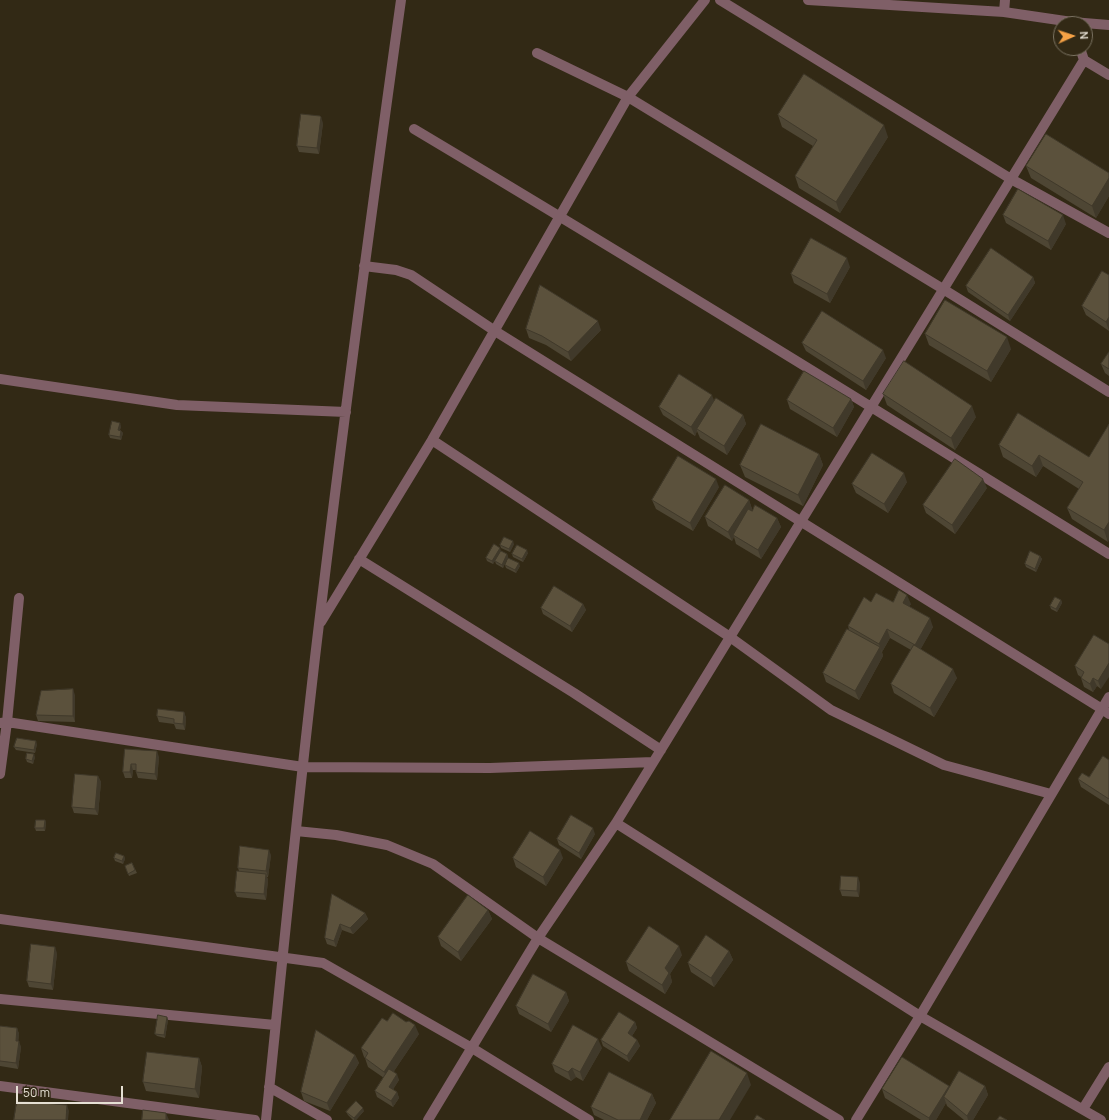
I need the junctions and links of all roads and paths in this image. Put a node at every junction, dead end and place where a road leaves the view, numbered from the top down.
1 (401, 0) edge
2 (705, 0) edge
3 (720, 0) edge
4 (808, 0) edge
5 (1006, 0) edge
6 (1004, 12) junction
7 (1053, 20) edge
8 (1093, 24) edge
9 (1109, 25) edge
10 (537, 53) dead end
11 (1083, 56) edge
12 (1084, 60) junction
13 (1109, 75) edge
14 (628, 97) junction
15 (414, 129) dead end
16 (1011, 179) junction
17 (560, 216) junction
18 (1109, 233) edge
19 (364, 266) junction
20 (943, 289) junction
21 (495, 331) junction
22 (0, 379) edge
23 (1109, 392) edge
24 (871, 407) junction
25 (346, 412) junction
26 (432, 440) junction
27 (800, 522) junction
28 (1109, 554) edge
29 (359, 559) junction
30 (20, 598) dead end
31 (319, 625) junction
32 (730, 637) junction
33 (1109, 697) edge
34 (1105, 712) edge
35 (4, 722) edge
36 (661, 750) junction
37 (653, 762) junction
38 (303, 766) junction
39 (0, 774) edge
40 (1051, 794) junction
41 (616, 823) junction
42 (296, 831) junction
43 (0, 919) edge
44 (538, 938) junction
45 (282, 956) junction
46 (0, 999) edge
47 (920, 1016) junction
48 (276, 1025) junction
49 (472, 1048) junction
50 (1109, 1067) edge
51 (0, 1086) edge
52 (269, 1087) junction
53 (1083, 1109) junction
54 (256, 1120) edge
55 (266, 1120) edge
56 (327, 1120) edge
57 (428, 1120) edge
58 (589, 1120) edge
59 (839, 1120) edge
60 (856, 1120) edge
61 (1101, 1120) edge

1 - 19 street
2 - 14 street
3 - 16 street
4 - 6 street
5 - 6 street
6 - 7 street
8 - 9 street
10 - 14 street
11 - 12 street
12 - 13 street
12 - 16 street
14 - 17 street
14 - 20 street
15 - 17 street
16 - 18 street
16 - 20 street
17 - 21 street
17 - 24 street
19 - 21 street
19 - 25 street
20 - 23 street
20 - 24 street
21 - 26 street
21 - 27 street
22 - 25 street
24 - 27 street
24 - 28 street
25 - 31 street
26 - 29 street
26 - 32 street
27 - 32 street
27 - 34 street
29 - 31 street
29 - 36 street
30 - 35 street
31 - 38 street
32 - 36 street
32 - 40 street
33 - 34 street
34 - 40 street
35 - 38 street
35 - 39 street
36 - 37 street
37 - 38 street
37 - 41 street
38 - 42 street
40 - 47 street
41 - 44 street
41 - 47 street
42 - 44 street
42 - 45 street
43 - 45 street
44 - 49 street
44 - 59 street
45 - 48 street
45 - 49 street
46 - 48 street
47 - 53 street
47 - 60 street
48 - 52 street
49 - 57 street
49 - 58 street
50 - 53 street
51 - 54 street
52 - 55 street
52 - 56 street
53 - 61 street

